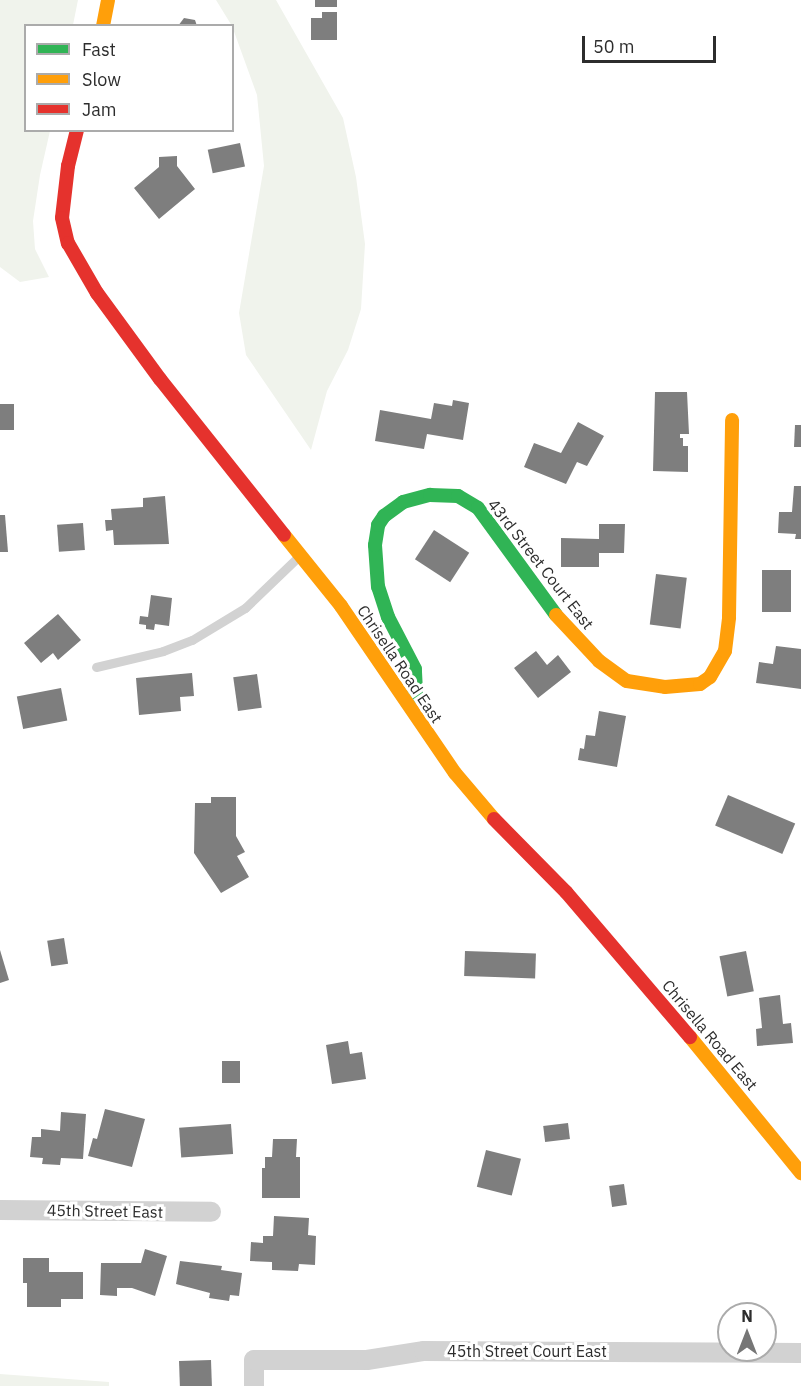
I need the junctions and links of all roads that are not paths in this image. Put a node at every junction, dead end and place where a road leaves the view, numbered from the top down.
1 (108, 0) edge
2 (104, 24) edge
3 (77, 132) edge
4 (732, 420) dead end
5 (300, 556) junction
6 (96, 667) dead end
7 (407, 702) junction
8 (801, 1173) edge
9 (0, 1210) edge
10 (211, 1212) dead end
11 (801, 1353) edge
12 (255, 1386) edge

1 - 2 street
3 - 5 street, Chrisella Road East
4 - 7 street, 43rd Street Court East
5 - 6 lane
5 - 7 street, Chrisella Road East
7 - 8 street, Chrisella Road East
9 - 10 street, 45th Street East
11 - 12 street, 45th Street Court East

